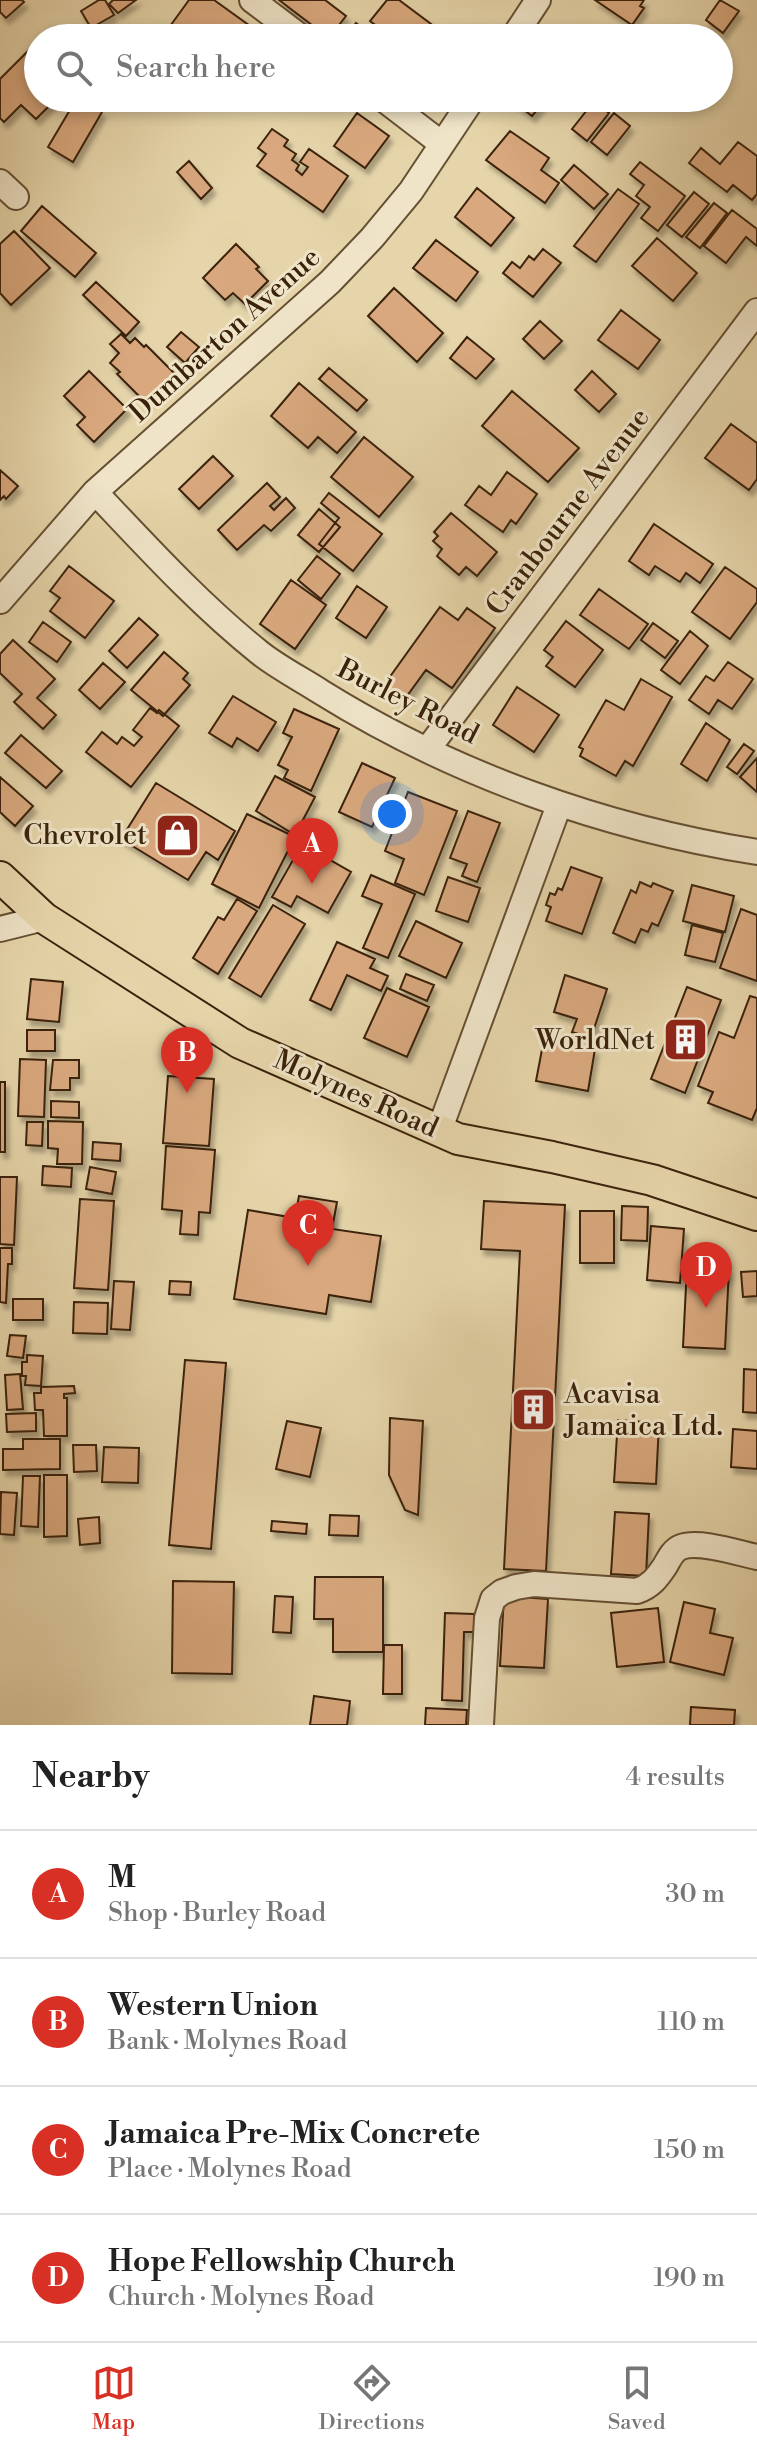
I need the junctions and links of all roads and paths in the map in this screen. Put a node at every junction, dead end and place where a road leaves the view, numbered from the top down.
1 (252, 0) edge
2 (538, 0) edge
3 (284, 24) edge
4 (522, 24) edge
5 (400, 112) edge
6 (464, 112) edge
7 (442, 144) junction
8 (757, 311) edge
9 (95, 492) junction
10 (0, 601) edge
11 (427, 750) junction
12 (559, 805) junction
13 (757, 852) edge
14 (0, 877) edge
15 (44, 918) junction
16 (0, 929) edge
17 (439, 1131) junction
18 (757, 1215) edge
19 (757, 1557) edge
20 (481, 1725) edge

1 - 3 street
2 - 4 street
5 - 7 street
6 - 7 street, Dumbarton Avenue
7 - 9 street, Dumbarton Avenue
8 - 11 street, Cranbourne Avenue
9 - 10 street, Dumbarton Avenue
9 - 11 street, Burley Road
11 - 12 street, Burley Road
12 - 13 street, Burley Road
12 - 17 street
14 - 15 main road, Molynes Road
15 - 16 street
15 - 17 main road, Molynes Road
17 - 18 main road, Molynes Road
19 - 20 street

